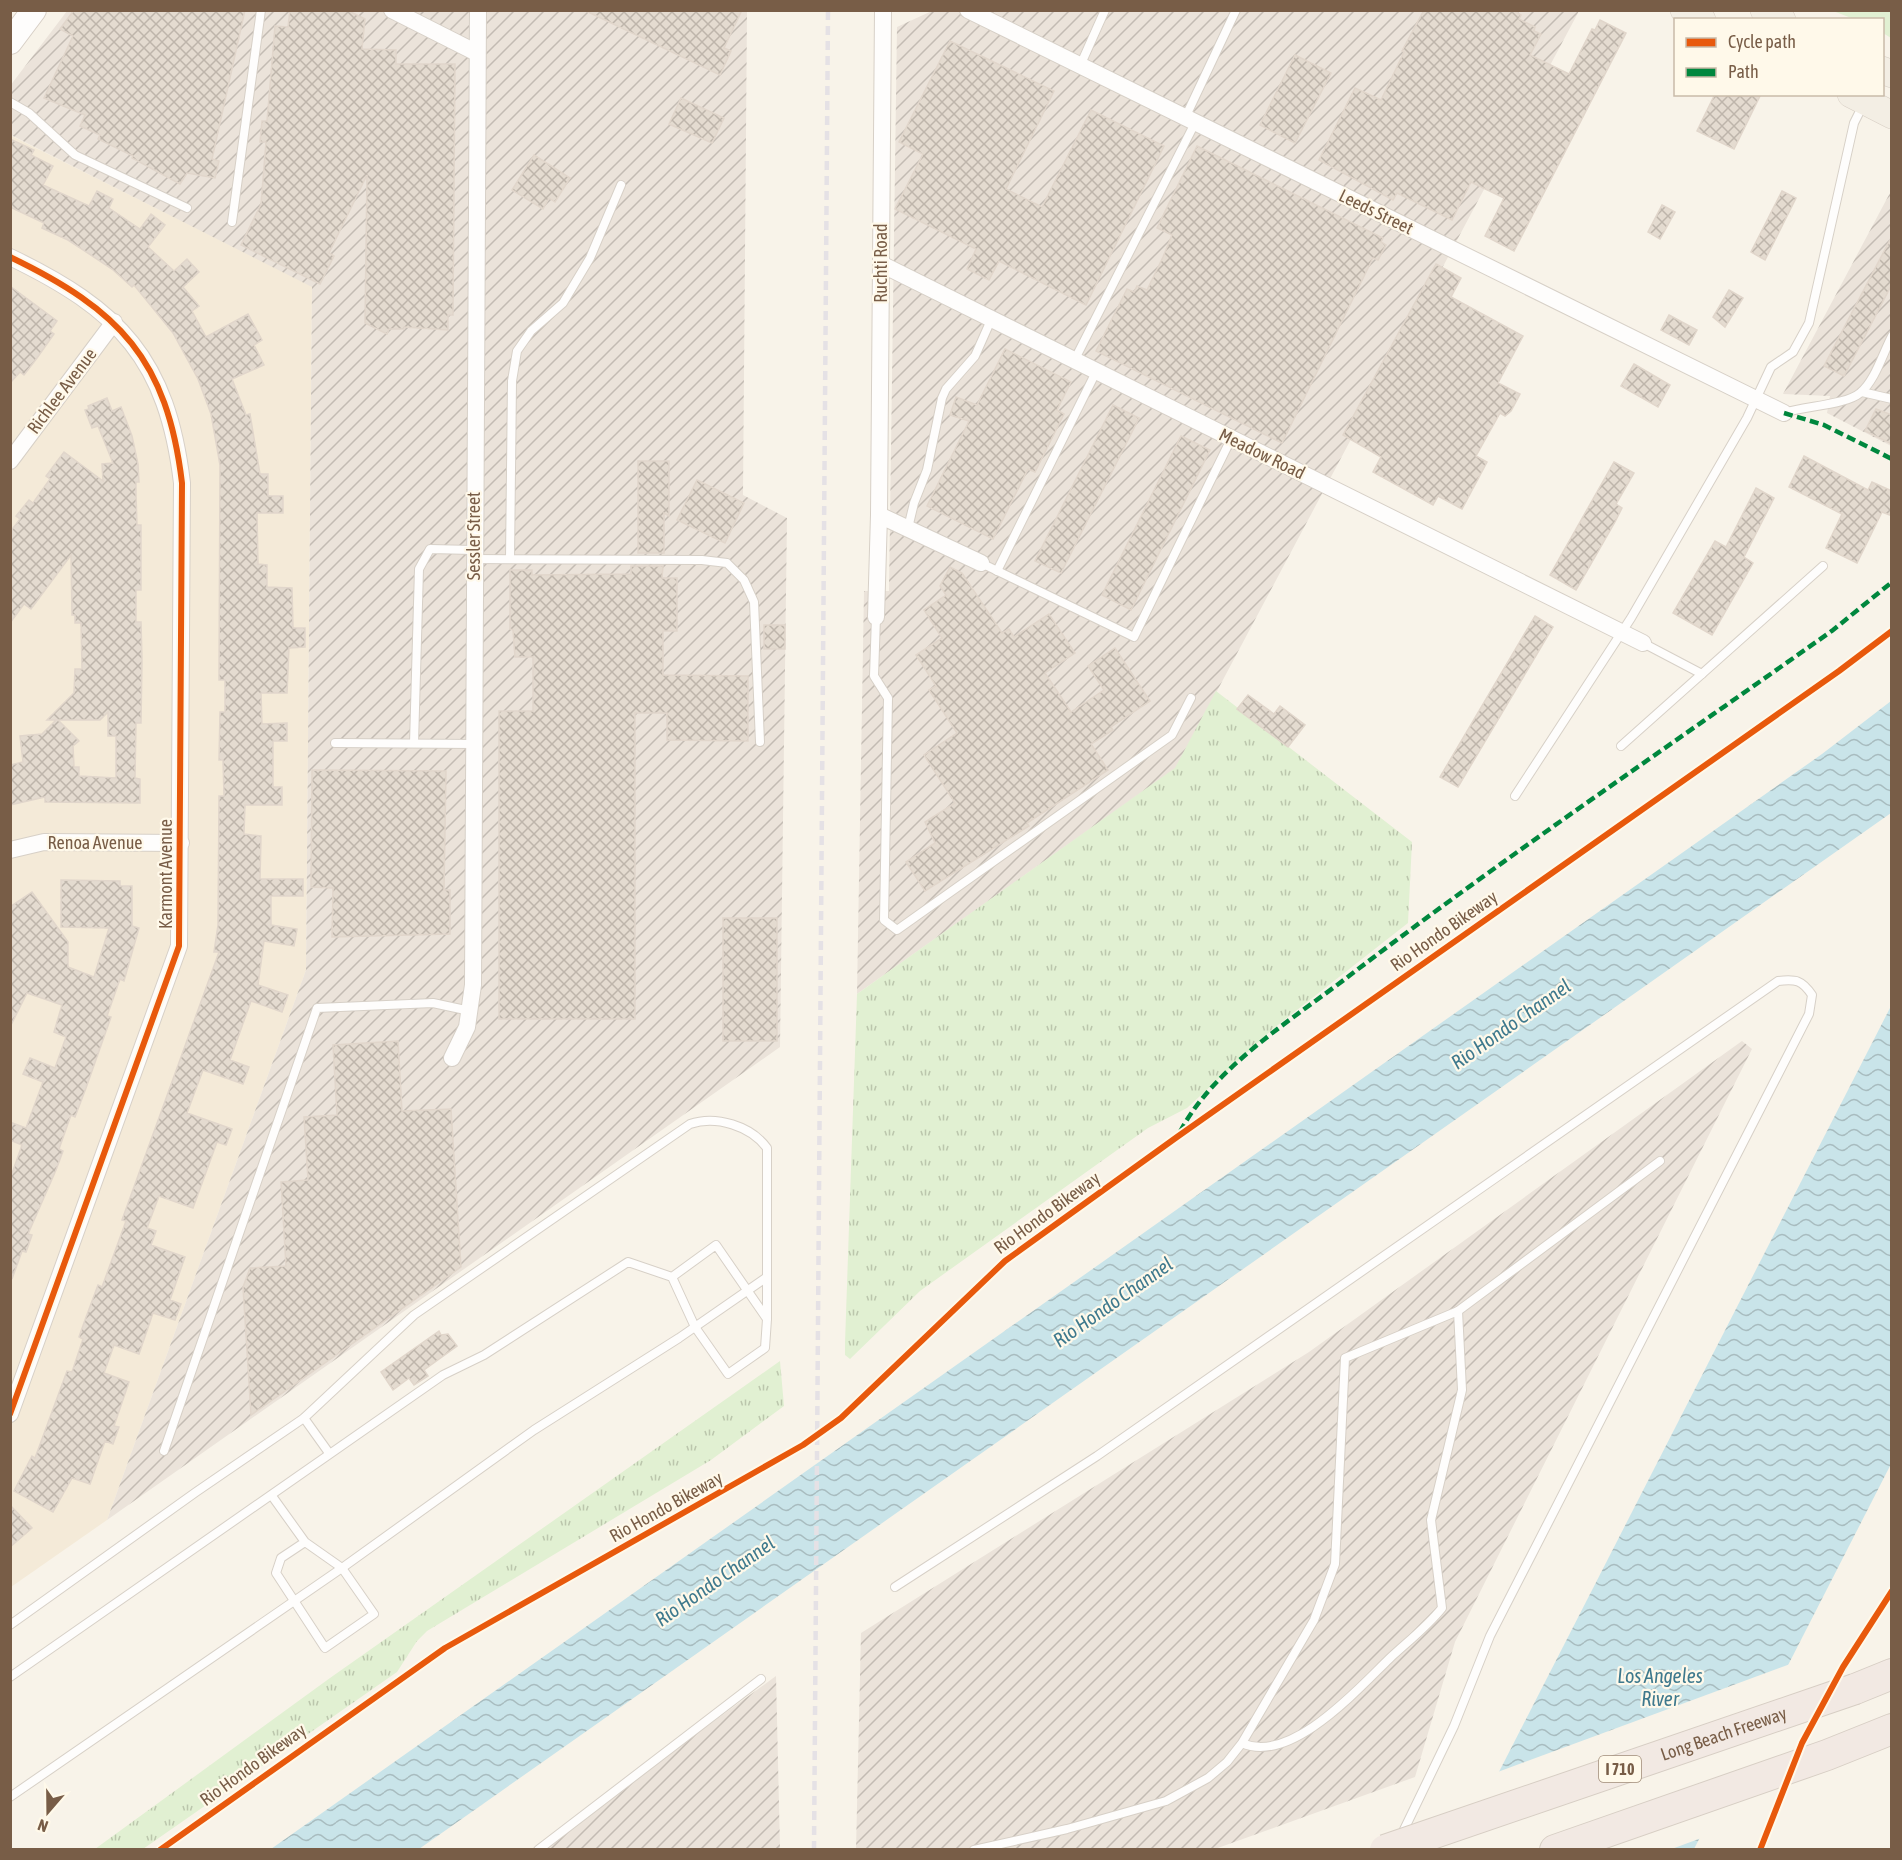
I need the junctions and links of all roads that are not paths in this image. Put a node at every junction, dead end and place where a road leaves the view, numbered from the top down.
1 (34, 10) edge
2 (261, 10) edge
3 (392, 10) edge
4 (478, 10) edge
5 (883, 10) edge
6 (968, 10) edge
7 (1105, 10) edge
8 (1236, 10) edge
9 (1684, 10) edge
10 (1764, 10) edge
11 (1698, 18) edge
12 (1778, 18) edge
13 (10, 42) edge
14 (477, 53) junction
15 (1080, 66) junction
16 (1858, 98) edge
17 (10, 102) edge
18 (1892, 115) edge
19 (1190, 120) junction
20 (621, 185) dead end
21 (187, 208) dead end
22 (232, 222) dead end
23 (11, 259) edge
24 (881, 264) junction
25 (991, 320) junction
26 (114, 322) junction
27 (1892, 336) edge
28 (1074, 361) junction
29 (1096, 372) junction
30 (1862, 392) junction
31 (1755, 399) junction
32 (1892, 399) edge
33 (1784, 414) joint
34 (1231, 439) junction
35 (10, 461) edge
36 (879, 515) junction
37 (908, 528) junction
38 (474, 554) junction
39 (510, 559) junction
40 (981, 563) joint
41 (1823, 566) dead end
42 (997, 571) junction
43 (876, 617) joint
44 (1622, 633) junction
45 (1643, 643) joint
46 (1702, 674) junction
47 (1191, 698) dead end
48 (760, 742) dead end
49 (335, 743) dead end
50 (414, 743) junction
51 (475, 744) junction
52 (1621, 746) dead end
53 (1515, 796) dead end
54 (181, 843) junction
55 (10, 850) edge
56 (470, 1011) junction
57 (452, 1058) dead end
58 (1660, 1161) dead end
59 (672, 1277) junction
60 (766, 1277) junction
61 (747, 1290) junction
62 (1458, 1311) junction
63 (767, 1319) junction
64 (695, 1327) junction
65 (10, 1414) edge
66 (304, 1418) junction
67 (164, 1450) dead end
68 (329, 1453) junction
69 (272, 1496) junction
70 (304, 1542) junction
71 (342, 1568) junction
72 (895, 1587) dead end
73 (293, 1601) junction
74 (10, 1625) edge
75 (1892, 1674) edge
76 (10, 1677) edge
77 (761, 1679) dead end
78 (1892, 1729) edge
79 (1242, 1743) junction
80 (10, 1797) edge
81 (538, 1850) edge
82 (974, 1850) edge
83 (1385, 1850) edge
84 (1394, 1850) edge
85 (1555, 1850) edge

1 - 13 main road
2 - 22 lane
3 - 14 street
4 - 14 street, Sessler Street
5 - 24 street, Ruchti Road
6 - 15 street, Leeds Street
7 - 15 lane
8 - 19 lane
9 - 11 main road
10 - 12 main road
14 - 38 street, Sessler Street
15 - 19 street, Leeds Street
16 - 18 main road
16 - 31 lane
17 - 21 lane
19 - 28 lane
19 - 31 street, Leeds Street
20 - 39 lane
23 - 26 street, Karmont Avenue
24 - 25 street, Meadow Road
24 - 36 street, Ruchti Road
25 - 28 street, Meadow Road
25 - 37 lane
26 - 35 street, Richlee Avenue
26 - 54 street, Karmont Avenue
27 - 30 lane
28 - 29 street, Meadow Road
29 - 34 street, Meadow Road
29 - 42 lane
30 - 32 lane
30 - 33 lane
31 - 33 street, Leeds Street
31 - 44 lane
34 - 42 lane
34 - 44 street, Meadow Road
36 - 37 street
36 - 43 street, Ruchti Road
37 - 40 street
38 - 39 lane
38 - 50 lane
38 - 51 street, Sessler Street
39 - 48 lane
40 - 42 lane
41 - 46 lane
43 - 47 lane
44 - 45 street, Meadow Road
44 - 53 lane
45 - 46 lane
46 - 52 lane
49 - 50 lane
50 - 51 lane
51 - 56 street, Sessler Street
54 - 55 street, Renoa Avenue
54 - 65 street, Karmont Avenue
56 - 57 street, Sessler Street
56 - 67 lane
58 - 62 lane
59 - 61 lane
59 - 64 lane
59 - 68 lane
60 - 61 lane
60 - 63 lane
60 - 66 lane
61 - 63 lane
61 - 64 lane
62 - 79 lane
62 - 79 lane
63 - 64 lane
64 - 71 lane
66 - 68 lane
66 - 74 lane
68 - 69 lane
69 - 70 lane
69 - 76 lane
70 - 71 lane
70 - 73 lane
71 - 73 lane
71 - 73 lane
72 - 84 lane
73 - 80 lane
75 - 83 highway, Long Beach Freeway / I 710, bridge
77 - 81 lane
78 - 85 highway
79 - 82 lane

